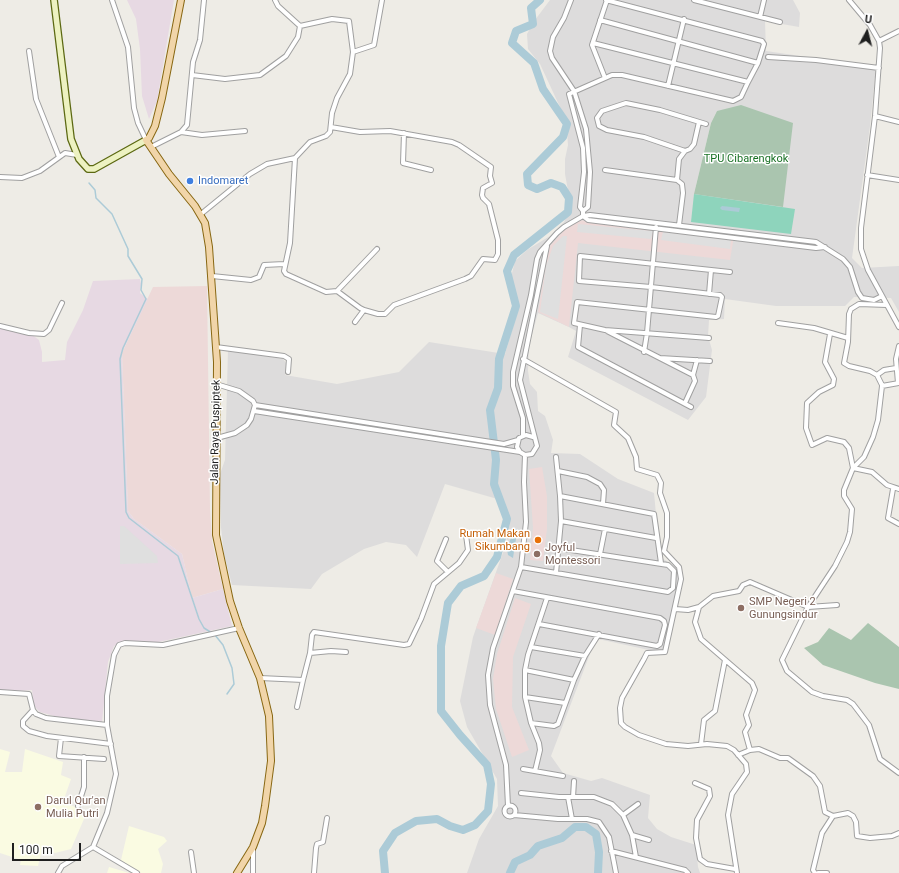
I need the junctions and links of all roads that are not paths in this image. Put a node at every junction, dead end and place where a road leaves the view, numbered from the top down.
1 (54, 0) edge
2 (112, 0) edge
3 (180, 0) edge
4 (204, 0) edge
5 (275, 0) edge
6 (382, 0) edge
7 (571, 0) edge
8 (607, 0) edge
9 (694, 0) edge
10 (764, 0) edge
11 (849, 0) edge
12 (760, 17) junction
13 (600, 20) junction
14 (684, 20) junction
15 (780, 22) dead end
16 (300, 26) junction
17 (899, 31) edge
18 (679, 41) junction
19 (879, 41) junction
20 (593, 43) junction
21 (29, 51) dead end
22 (353, 52) junction
23 (768, 57) dead end
24 (673, 62) junction
25 (758, 63) junction
26 (879, 68) junction
27 (192, 75) junction
28 (605, 78) junction
29 (748, 82) junction
30 (668, 86) junction
31 (574, 91) junction
32 (875, 116) junction
33 (699, 122) junction
34 (899, 122) edge
35 (706, 124) dead end
36 (331, 127) junction
37 (245, 131) dead end
38 (181, 132) junction
39 (404, 134) junction
40 (146, 140) junction
41 (150, 147) junction
42 (685, 151) junction
43 (77, 155) junction
44 (59, 157) junction
45 (295, 158) junction
46 (431, 170) dead end
47 (605, 170) dead end
48 (584, 172) junction
49 (590, 172) junction
50 (867, 175) junction
51 (0, 177) edge
52 (677, 180) junction
53 (899, 180) edge
54 (583, 211) junction
55 (201, 214) junction
56 (583, 216) junction
57 (656, 222) junction
58 (679, 225) junction
59 (656, 228) junction
60 (708, 229) junction
61 (708, 234) junction
62 (547, 246) junction
63 (825, 247) junction
64 (378, 250) dead end
65 (653, 263) junction
66 (284, 264) junction
67 (711, 270) junction
68 (730, 272) dead end
69 (212, 276) junction
70 (534, 280) junction
71 (541, 281) junction
72 (651, 287) junction
73 (337, 291) junction
74 (709, 294) junction
75 (882, 296) junction
76 (62, 303) dead end
77 (887, 305) junction
78 (364, 310) junction
79 (649, 310) junction
80 (355, 322) dead end
81 (778, 323) dead end
82 (580, 325) junction
83 (0, 326) edge
84 (899, 327) edge
85 (605, 330) junction
86 (647, 333) junction
87 (830, 334) junction
88 (709, 338) dead end
89 (848, 338) junction
90 (899, 346) edge
91 (216, 347) junction
92 (644, 352) junction
93 (659, 358) junction
94 (523, 360) junction
95 (697, 360) junction
96 (710, 361) dead end
97 (896, 368) junction
98 (288, 372) dead end
99 (693, 375) junction
100 (877, 375) junction
101 (898, 383) edge
102 (216, 384) junction
103 (882, 385) junction
104 (685, 403) junction
105 (255, 405) junction
106 (691, 407) dead end
107 (254, 412) junction
108 (523, 435) junction
109 (534, 437) junction
110 (217, 438) junction
111 (518, 440) junction
112 (520, 452) junction
113 (525, 455) junction
114 (556, 457) dead end
115 (853, 468) junction
116 (558, 471) junction
117 (893, 489) junction
118 (899, 489) edge
119 (560, 496) junction
120 (602, 504) junction
121 (561, 521) junction
122 (899, 524) edge
123 (605, 529) junction
124 (466, 535) dead end
125 (656, 538) junction
126 (446, 539) dead end
127 (558, 548) junction
128 (600, 554) junction
129 (660, 562) junction
130 (521, 567) junction
131 (448, 571) junction
132 (556, 572) junction
133 (513, 591) junction
134 (547, 598) junction
135 (837, 605) dead end
136 (699, 607) junction
137 (808, 607) junction
138 (675, 609) junction
139 (539, 624) junction
140 (239, 628) junction
141 (599, 634) junction
142 (531, 646) junction
143 (346, 652) dead end
144 (310, 653) junction
145 (585, 656) junction
146 (725, 660) junction
147 (525, 670) junction
148 (260, 678) junction
149 (303, 680) junction
150 (574, 680) junction
151 (0, 692) edge
152 (525, 697) junction
153 (565, 704) junction
154 (298, 707) dead end
155 (33, 710) junction
156 (531, 723) junction
157 (108, 725) junction
158 (61, 738) junction
159 (111, 744) junction
160 (701, 744) junction
161 (750, 750) junction
162 (738, 755) junction
163 (84, 758) junction
164 (104, 759) dead end
165 (523, 769) dead end
166 (535, 771) junction
167 (899, 773) edge
168 (563, 776) dead end
169 (574, 781) dead end
170 (695, 783) dead end
171 (521, 793) dead end
172 (568, 797) junction
173 (573, 797) junction
174 (638, 804) dead end
175 (78, 806) dead end
176 (508, 806) junction
177 (514, 815) junction
178 (623, 815) junction
179 (834, 816) junction
180 (327, 818) dead end
181 (572, 818) junction
182 (899, 833) edge
183 (632, 835) junction
184 (649, 840) dead end
185 (93, 847) junction
186 (253, 847) junction
187 (611, 851) junction
188 (191, 852) dead end
189 (636, 858) junction
190 (736, 871) edge
191 (58, 873) edge
192 (137, 873) edge
193 (194, 873) edge
194 (237, 873) edge
195 (253, 873) edge
196 (314, 873) edge
197 (616, 873) edge
198 (688, 873) edge
199 (815, 873) edge
200 (818, 873) edge
201 (827, 873) edge

1 - 43 street
2 - 40 street, Jalan Raya Puspiptek
3 - 40 main road
4 - 27 street
5 - 16 street
6 - 22 street
7 - 31 street
8 - 13 street
8 - 14 street
9 - 12 street
10 - 12 street
11 - 19 street
12 - 15 street
13 - 18 street
13 - 20 street
14 - 18 street
14 - 25 street
16 - 22 street
16 - 27 street
17 - 19 street
18 - 24 street
18 - 25 street
19 - 26 street
20 - 24 street
20 - 28 street
21 - 44 street
22 - 36 street
23 - 26 street
24 - 29 street
24 - 30 street
25 - 29 street
26 - 32 street
27 - 38 street
28 - 30 street
28 - 31 street
29 - 30 street
31 - 48 street
31 - 49 street
32 - 34 street
32 - 50 street
33 - 35 street
33 - 42 street
33 - 42 street
36 - 39 street
36 - 45 street
37 - 38 street
38 - 41 street
39 - 46 street
39 - 78 street
40 - 41 main road, Jalan Raya Puspiptek
40 - 43 street
41 - 55 main road, Jalan Raya Puspiptek
42 - 52 street
43 - 44 street
44 - 51 street
45 - 55 street
45 - 66 street
47 - 52 street
48 - 49 street
48 - 54 street
49 - 54 street
50 - 53 street
50 - 75 street
52 - 58 street
54 - 56 street
55 - 69 main road, Jalan Raya Puspiptek
56 - 57 street
56 - 59 street
56 - 62 street
57 - 58 street
57 - 59 street
58 - 60 street
59 - 61 street
59 - 65 street
60 - 61 street
60 - 63 street
61 - 63 street
62 - 70 street
62 - 71 street
63 - 75 street
64 - 73 street
65 - 67 street
65 - 72 street
65 - 72 street
66 - 69 street
66 - 73 street
67 - 68 street
67 - 74 street
69 - 91 main road, Jalan Raya Puspiptek
70 - 71 street
70 - 108 street
71 - 94 street
72 - 74 street
72 - 79 street
73 - 78 street
74 - 79 street
75 - 77 street
76 - 83 street
77 - 84 street
77 - 89 street
78 - 80 street
79 - 82 street
79 - 86 street
81 - 87 street
82 - 85 street
82 - 104 street
85 - 86 street
85 - 92 street
86 - 88 street
86 - 92 street
87 - 89 street
87 - 115 street
89 - 100 street
90 - 97 street
91 - 98 street
91 - 102 main road, Jalan Raya Puspiptek
92 - 93 street
93 - 95 street
93 - 99 street
94 - 109 street
94 - 138 street
95 - 96 street
95 - 99 street
97 - 100 street
97 - 101 street
99 - 104 street
100 - 103 street
101 - 103 street
102 - 105 street
102 - 110 main road, Jalan Raya Puspiptek
103 - 115 street
104 - 106 street
105 - 107 street
105 - 111 street
107 - 110 street
107 - 112 street
108 - 109 street
108 - 111 street
109 - 113 street
110 - 140 main road, Jalan Raya Puspiptek
111 - 112 street
112 - 113 street
113 - 130 street
114 - 116 street
115 - 117 street
115 - 137 street
116 - 119 street
116 - 120 street
117 - 118 street
117 - 122 street
119 - 120 street
119 - 121 street
120 - 125 street
121 - 123 street
121 - 127 street
123 - 125 street
123 - 128 street
124 - 131 street
125 - 129 street
126 - 131 street
127 - 128 street
127 - 132 street
128 - 129 street
129 - 132 street
130 - 132 street
130 - 133 street
131 - 144 street
133 - 134 street
133 - 176 street
134 - 139 street
134 - 141 street
135 - 137 street
136 - 137 street
136 - 138 street
136 - 146 street
137 - 167 street
138 - 160 street
139 - 141 street
139 - 142 street
140 - 148 main road, Jalan Raya Puspiptek
140 - 157 street
141 - 145 street
142 - 145 street
142 - 147 street
143 - 144 street
144 - 149 street
145 - 150 street
146 - 160 street
146 - 161 street
147 - 150 street
147 - 152 street
148 - 149 street
148 - 186 main road, Jalan Raya Puspiptek
149 - 154 street
150 - 153 street
151 - 155 street
152 - 153 street
152 - 156 street
153 - 156 street
155 - 157 street
155 - 158 street
156 - 166 street
157 - 159 street
158 - 159 street
158 - 163 street
159 - 185 street
160 - 162 street
161 - 162 street
161 - 179 street
162 - 190 street
163 - 164 street
163 - 175 street
165 - 166 street
166 - 168 street
169 - 173 street
170 - 190 street
171 - 172 street
172 - 173 street
172 - 181 street
173 - 178 street
174 - 178 street
176 - 177 street
176 - 177 street
177 - 181 street
178 - 183 street
179 - 182 street
179 - 199 street
180 - 196 street
181 - 187 street
183 - 184 street
183 - 189 street
185 - 191 street
185 - 192 street
186 - 194 main road, Jalan Raya Puspiptek
186 - 195 street
187 - 189 street
187 - 197 street
188 - 193 street
189 - 198 street
200 - 201 street

